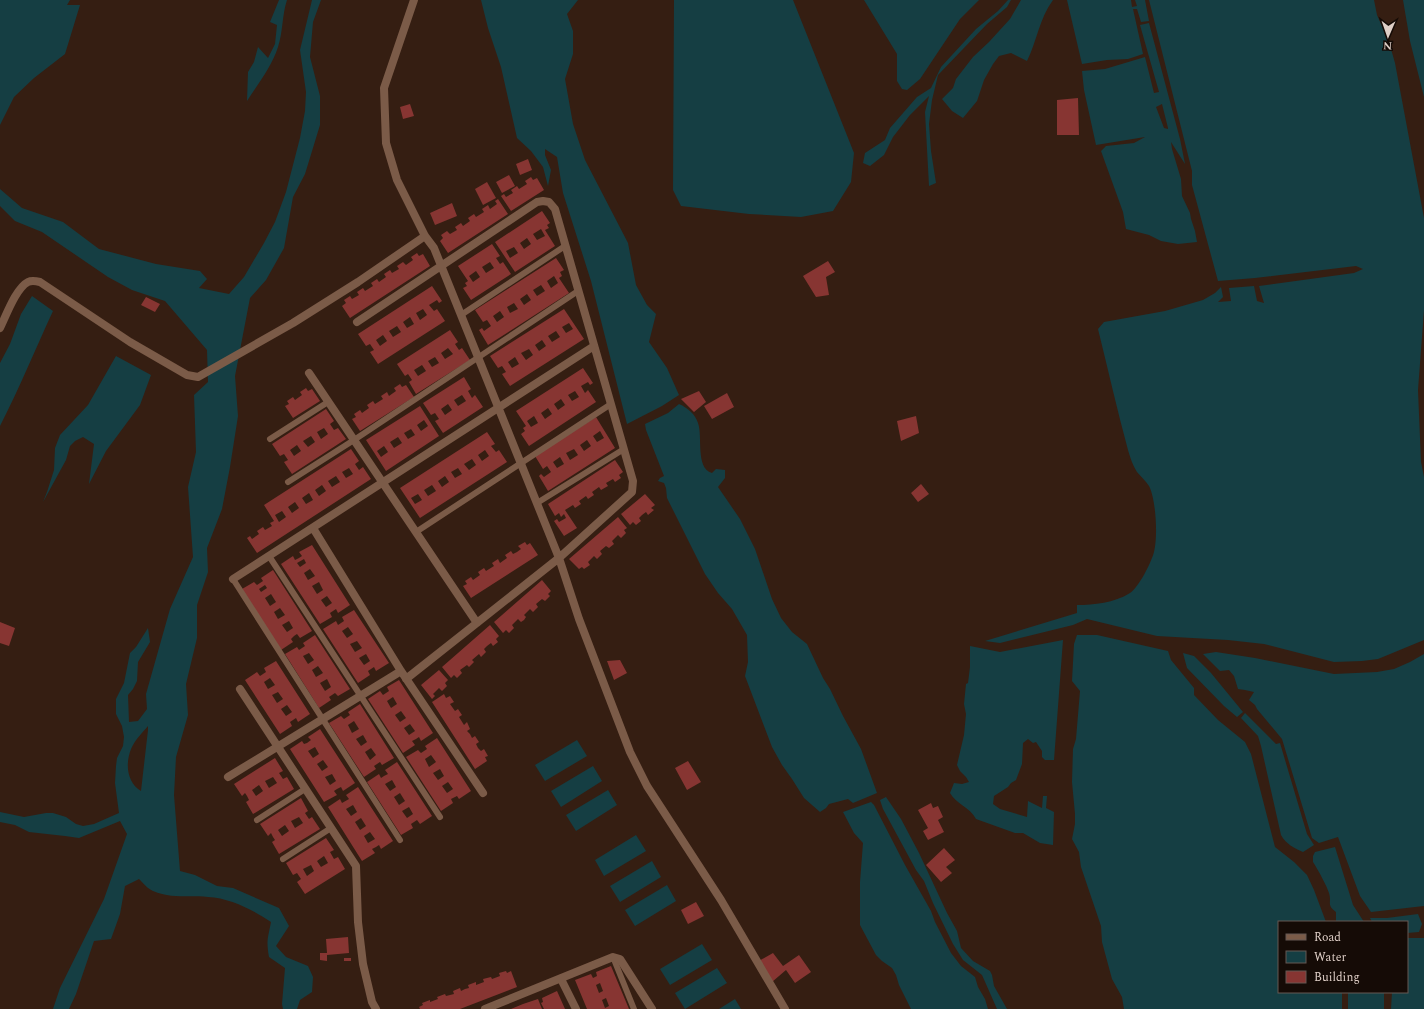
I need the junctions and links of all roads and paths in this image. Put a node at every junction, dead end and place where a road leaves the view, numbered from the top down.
1 (414, 0) edge
2 (425, 236) junction
3 (565, 246) junction
4 (441, 266) junction
5 (578, 291) junction
6 (461, 314) junction
7 (357, 322) dead end
8 (0, 328) edge
9 (594, 346) junction
10 (478, 358) junction
11 (309, 373) dead end
12 (328, 402) junction
13 (611, 404) junction
14 (499, 408) junction
15 (270, 439) dead end
16 (354, 440) junction
17 (624, 449) junction
18 (521, 463) junction
19 (288, 482) dead end
20 (383, 483) junction
21 (537, 503) junction
22 (313, 528) junction
23 (416, 532) junction
24 (269, 556) junction
25 (559, 558) junction
26 (233, 579) joint
27 (477, 623) junction
28 (401, 670) junction
29 (406, 678) junction
30 (240, 690) dead end
31 (360, 696) junction
32 (322, 719) junction
33 (277, 746) junction
34 (228, 777) dead end
35 (306, 789) junction
36 (482, 792) dead end
37 (440, 817) dead end
38 (257, 820) dead end
39 (331, 828) junction
40 (400, 840) dead end
41 (283, 859) dead end
42 (613, 957) junction
43 (561, 979) junction
44 (376, 1009) edge
45 (486, 1009) edge
46 (576, 1009) edge
47 (634, 1009) edge
48 (652, 1009) edge
49 (785, 1009) edge

1 - 2 street
2 - 4 street
2 - 8 street
3 - 4 street
3 - 5 street
3 - 6 lane
4 - 6 street
4 - 7 street
5 - 9 street
5 - 10 lane
6 - 10 street
9 - 13 street
9 - 14 street
10 - 14 street
10 - 16 lane
11 - 12 street
12 - 15 lane
12 - 16 street
13 - 17 street
13 - 18 lane
14 - 18 street
14 - 20 street
16 - 19 lane
16 - 20 street
17 - 21 lane
17 - 25 street
18 - 21 street
18 - 23 lane
20 - 22 street
20 - 23 street
21 - 25 street
22 - 24 street
22 - 28 street
23 - 27 street
24 - 26 street
24 - 31 lane
25 - 27 street
25 - 49 street
26 - 32 lane
27 - 29 street
28 - 29 street
28 - 31 street
29 - 36 street
30 - 33 street
31 - 32 street
31 - 37 lane
32 - 33 street
32 - 40 lane
33 - 34 street
33 - 35 street
35 - 38 lane
35 - 39 street
39 - 41 lane
39 - 44 street
42 - 43 street
42 - 47 lane
42 - 48 street
43 - 45 street
43 - 46 street

